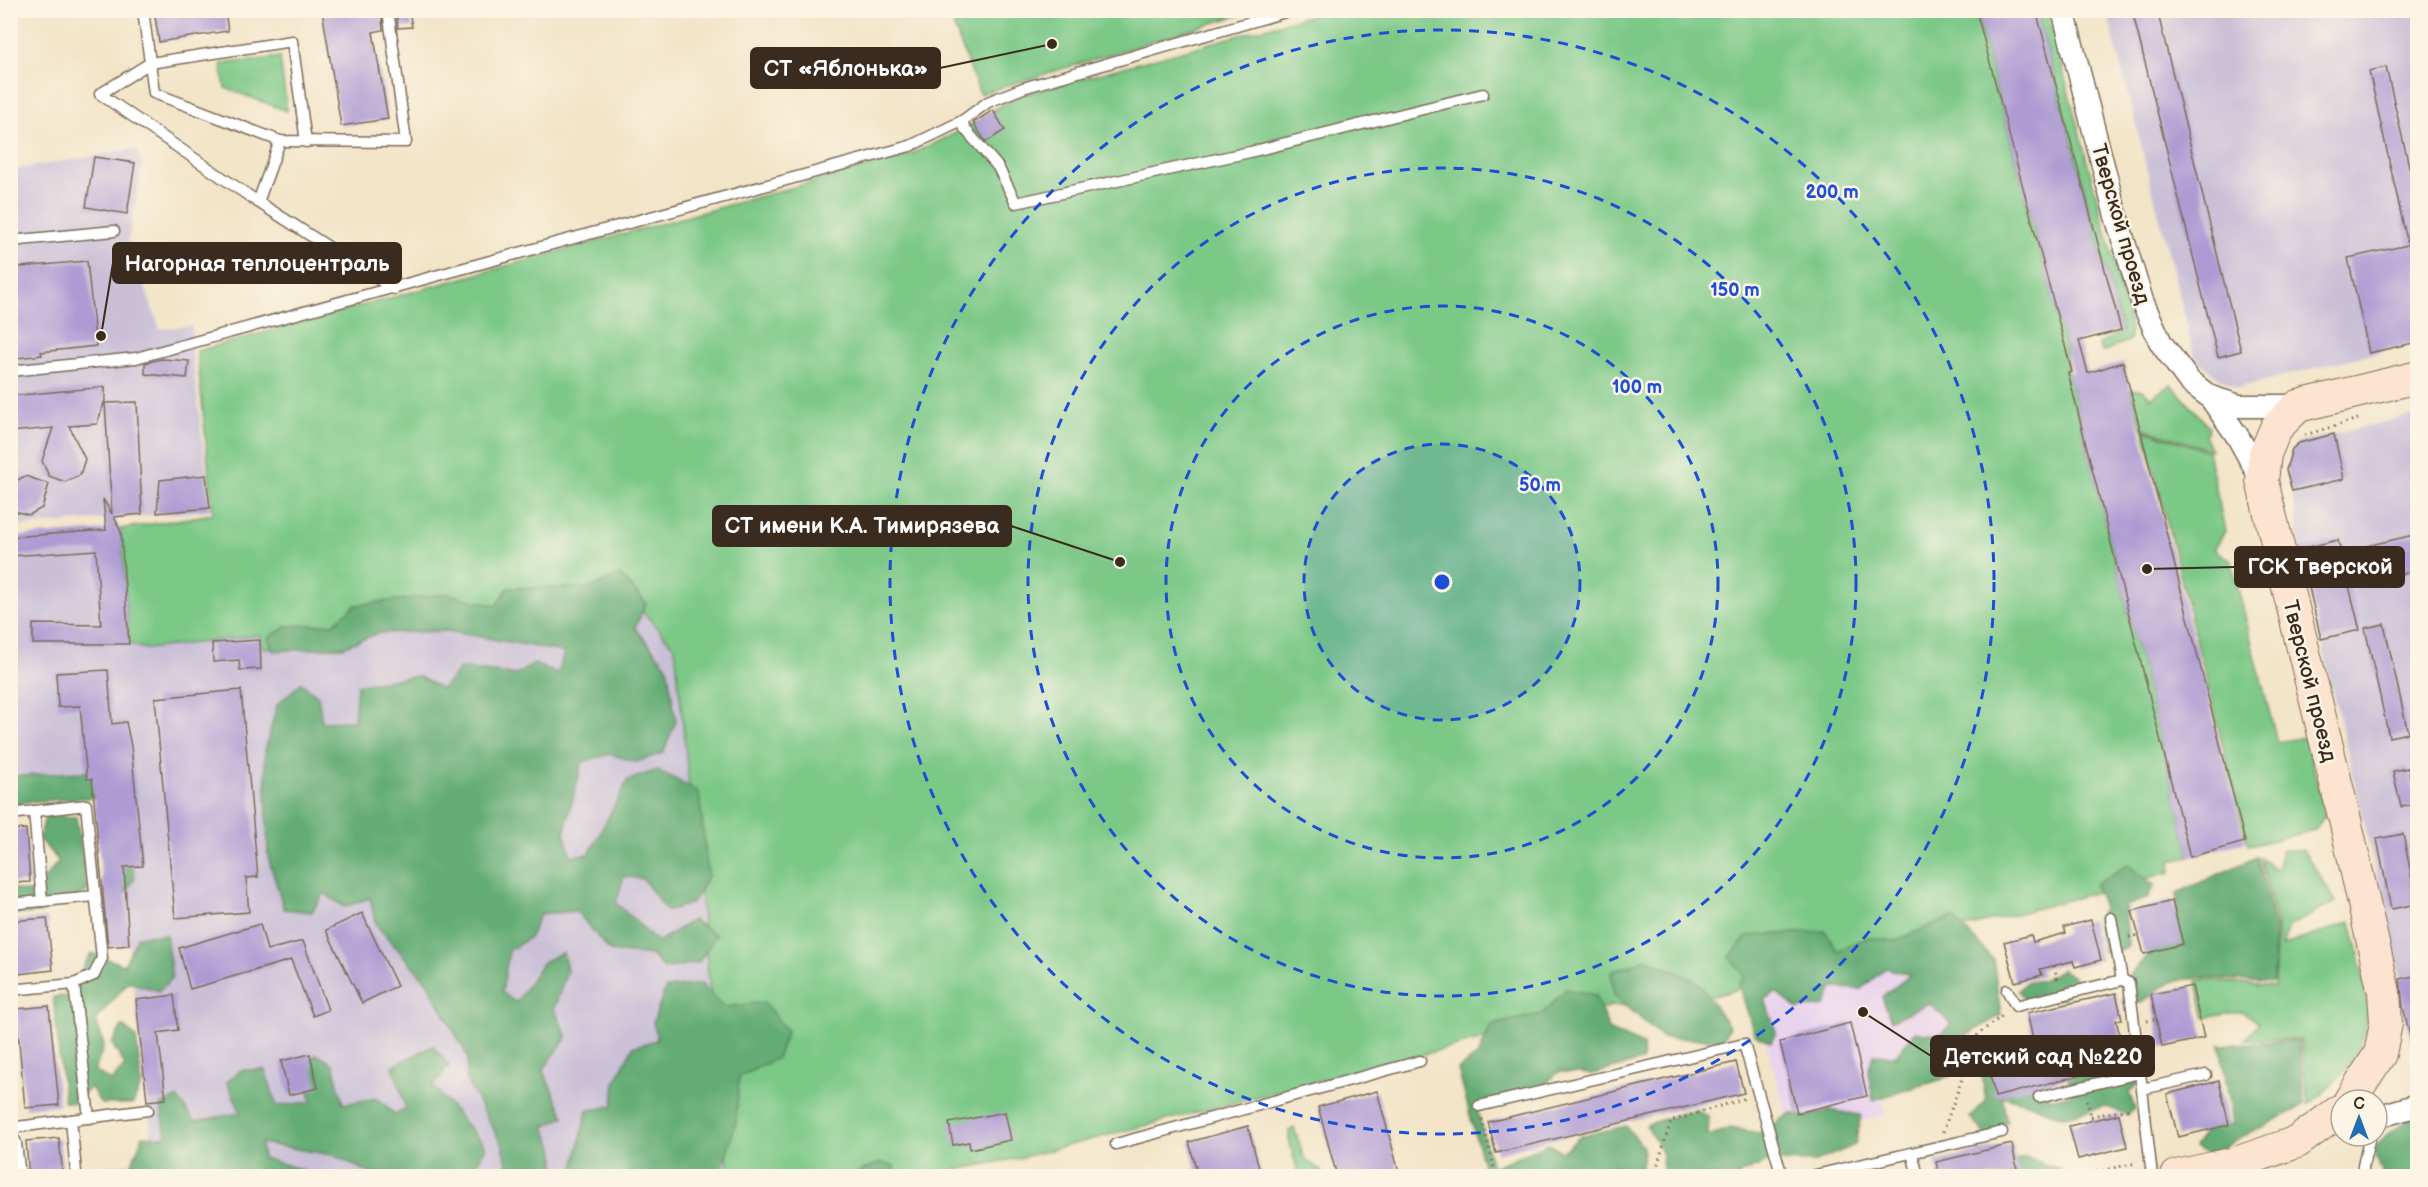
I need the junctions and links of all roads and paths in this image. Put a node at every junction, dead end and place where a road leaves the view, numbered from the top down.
1 (143, 10) edge
2 (388, 10) edge
3 (1292, 10) edge
4 (2063, 10) edge
5 (150, 63) junction
6 (1483, 94) dead end
7 (962, 121) junction
8 (280, 141) junction
9 (306, 142) junction
10 (258, 202) junction
11 (114, 231) dead end
12 (10, 241) edge
13 (394, 289) junction
14 (10, 371) edge
15 (2418, 377) edge
16 (2210, 397) junction
17 (2298, 406) junction
18 (2358, 419) dead end
19 (2297, 437) dead end
20 (2262, 481) junction
21 (34, 811) junction
22 (10, 814) edge
23 (95, 896) junction
24 (42, 901) junction
25 (10, 904) edge
26 (2111, 918) dead end
27 (2122, 980) junction
28 (74, 984) junction
29 (10, 990) edge
30 (2007, 990) dead end
31 (2016, 1006) junction
32 (1420, 1060) dead end
33 (2140, 1073) junction
34 (2206, 1075) dead end
35 (2371, 1085) edge
36 (2084, 1087) junction
37 (2142, 1089) junction
38 (1749, 1097) dead end
39 (2039, 1097) dead end
40 (2418, 1105) edge
41 (1479, 1106) joint
42 (2144, 1107) junction
43 (148, 1110) dead end
44 (2389, 1113) edge
45 (89, 1118) junction
46 (2329, 1119) edge
47 (71, 1120) junction
48 (10, 1128) edge
49 (2002, 1132) dead end
50 (2329, 1132) edge
51 (2297, 1142) junction
52 (10, 1144) edge
53 (1116, 1144) dead end
54 (1938, 1147) junction
55 (2367, 1148) edge
56 (1912, 1153) junction
57 (76, 1172) dead end
58 (14, 1176) edge
59 (1496, 1176) edge
60 (1653, 1176) edge
61 (1782, 1176) edge
62 (1810, 1176) edge
63 (1918, 1176) edge
64 (2152, 1176) edge
65 (2177, 1176) edge
66 (2363, 1176) edge

1 - 5 lane
2 - 9 lane
3 - 7 lane
4 - 16 street, Тверской проезд
5 - 8 lane
5 - 9 lane
5 - 10 lane
6 - 7 lane
7 - 13 lane
8 - 9 lane
8 - 10 lane
10 - 13 lane
11 - 12 lane
13 - 14 lane
15 - 17 street
16 - 17 street
16 - 20 street, Тверской проезд
17 - 20 street
18 - 19 path
20 - 35 street, Тверской проезд
21 - 22 lane
21 - 23 lane
21 - 24 lane
23 - 24 lane
23 - 28 lane
24 - 25 lane
26 - 27 lane
27 - 31 lane
27 - 33 lane
28 - 29 lane
28 - 45 lane
30 - 31 lane
31 - 54 path
32 - 53 lane
33 - 36 lane
33 - 37 lane
34 - 37 lane
36 - 39 lane
36 - 42 path
37 - 42 lane
38 - 60 path
40 - 44 street
41 - 59 path
41 - 61 lane
42 - 64 lane
43 - 45 lane
45 - 47 lane
46 - 51 street
47 - 48 lane
47 - 57 lane
49 - 54 lane
50 - 51 street
51 - 65 street
52 - 58 street
54 - 56 lane
55 - 66 lane
56 - 62 lane
56 - 63 lane

